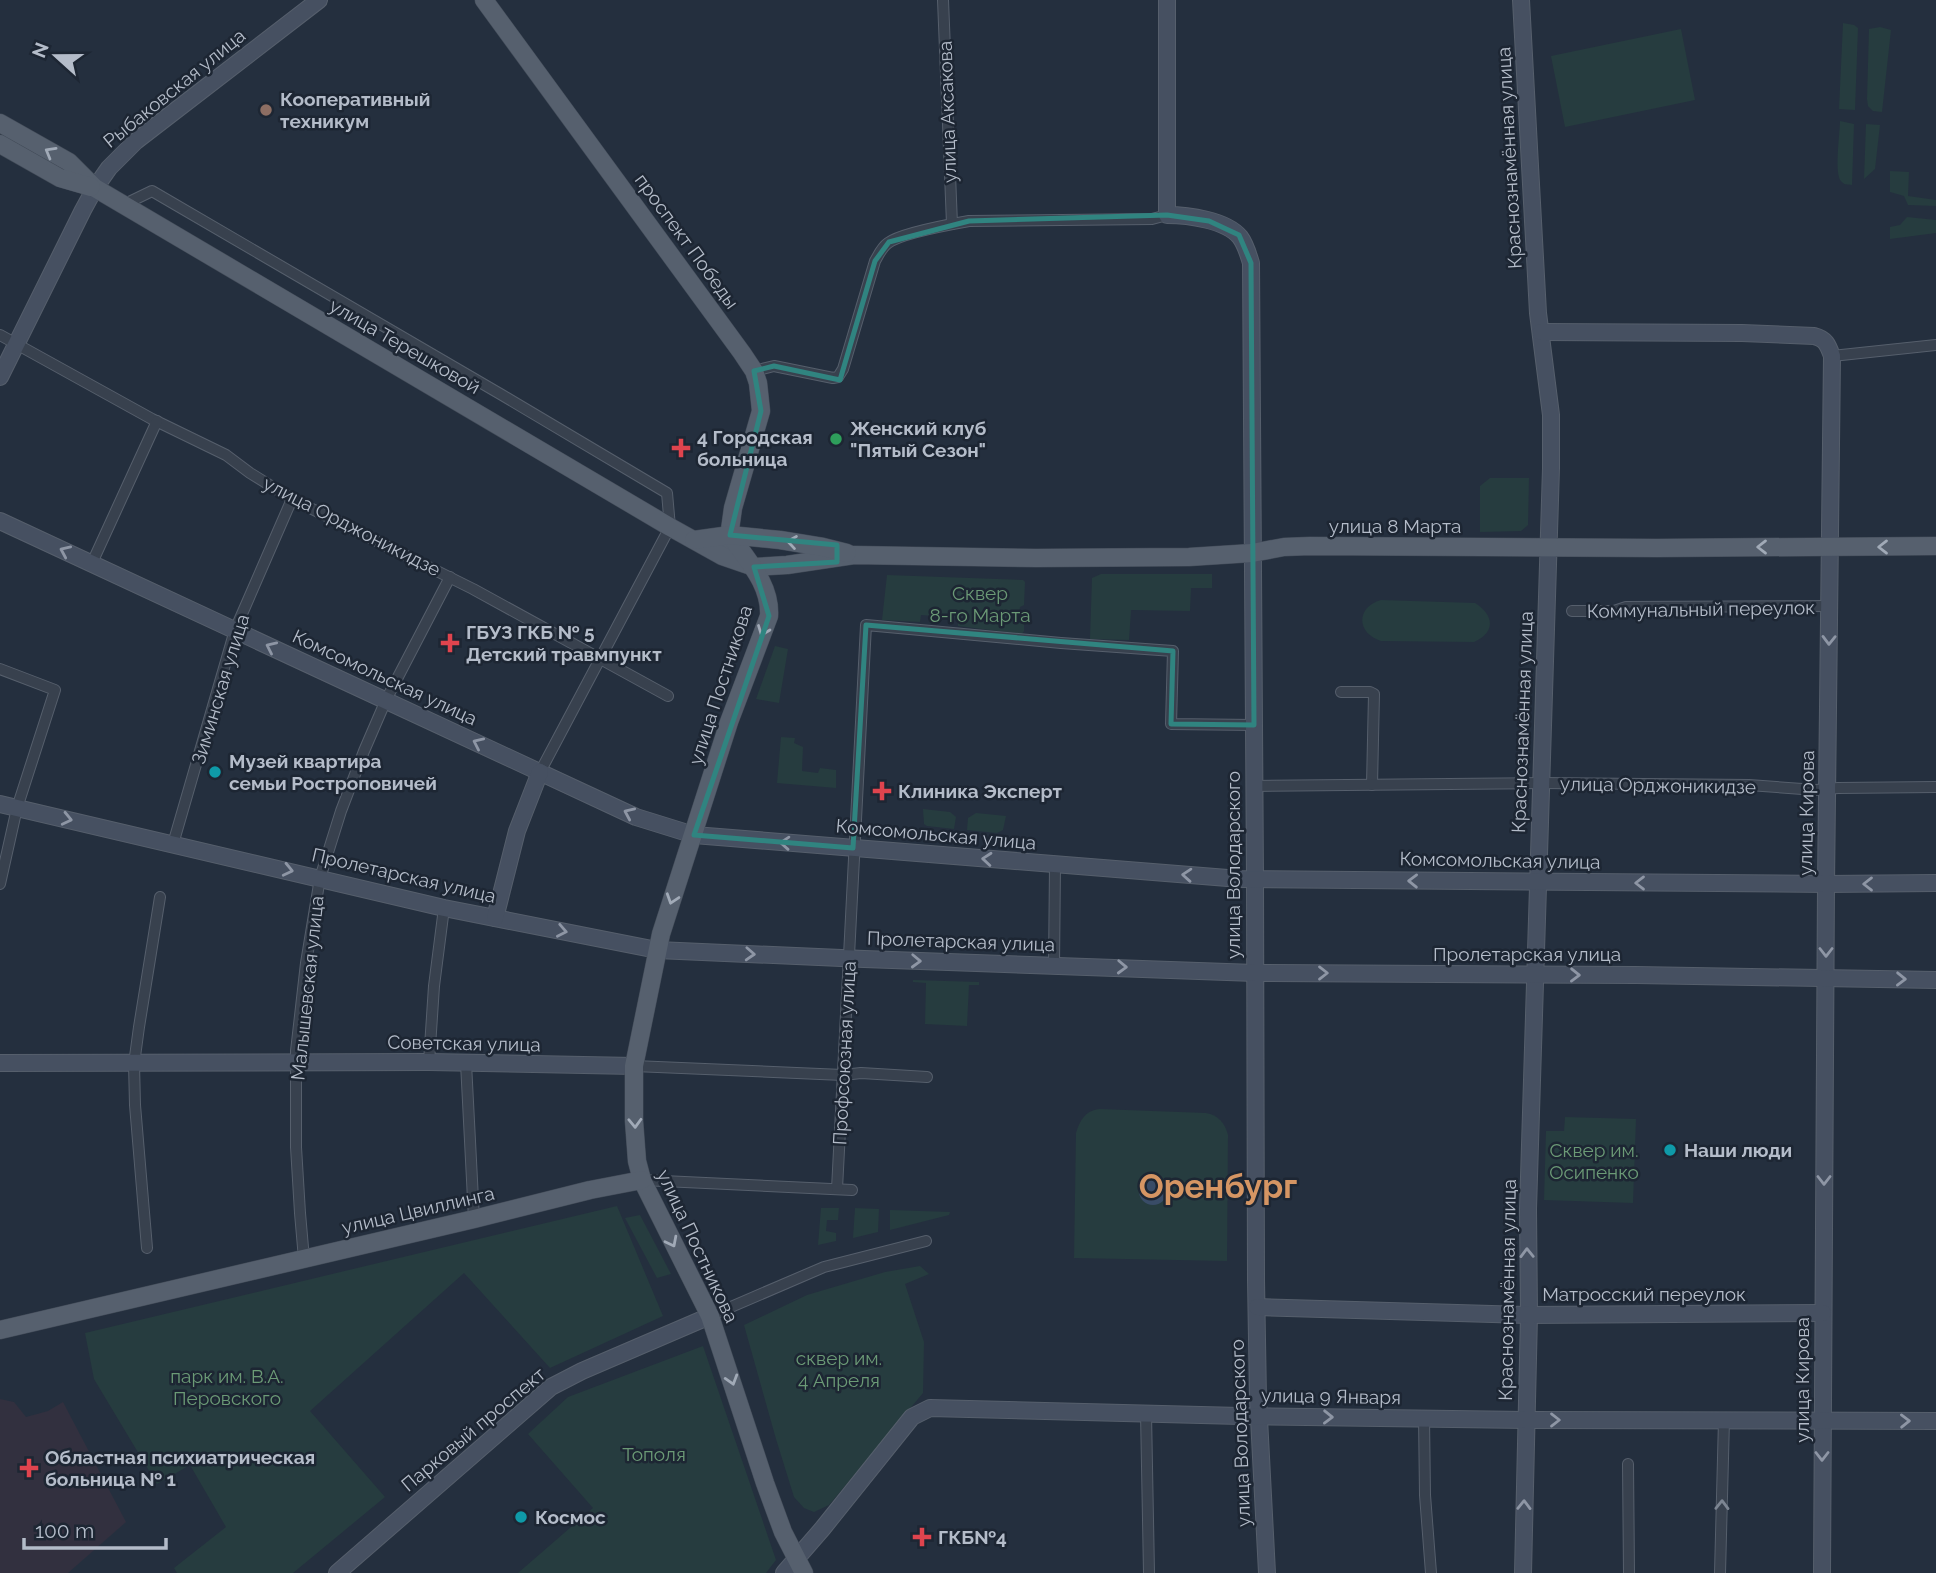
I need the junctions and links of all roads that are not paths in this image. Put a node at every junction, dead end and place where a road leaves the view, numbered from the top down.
1 (319, 0) edge
2 (484, 0) edge
3 (943, 0) edge
4 (1167, 0) edge
5 (1521, 0) edge
6 (0, 123) edge
7 (0, 144) edge
8 (95, 188) junction
9 (123, 205) junction
10 (1167, 215) junction
11 (952, 224) junction
12 (1541, 331) junction
13 (0, 335) edge
14 (16, 344) junction
15 (1936, 345) edge
16 (1832, 356) junction
17 (754, 371) junction
18 (0, 377) edge
19 (158, 421) junction
20 (292, 499) junction
21 (0, 521) edge
22 (670, 527) junction
23 (730, 535) junction
24 (694, 540) junction
25 (1936, 546) edge
26 (1549, 547) junction
27 (1830, 547) junction
28 (1252, 553) junction
29 (854, 555) junction
30 (723, 556) junction
31 (92, 563) junction
32 (754, 567) junction
33 (450, 577) junction
34 (1830, 606) junction
35 (1572, 611) dead end
36 (235, 630) junction
37 (600, 660) junction
38 (0, 670) edge
39 (1341, 692) dead end
40 (667, 696) dead end
41 (386, 700) junction
42 (1254, 725) junction
43 (540, 772) junction
44 (1541, 783) junction
45 (1372, 785) junction
46 (1254, 786) junction
47 (1936, 787) edge
48 (1828, 789) junction
49 (0, 804) edge
50 (16, 808) junction
51 (694, 835) junction
52 (173, 844) junction
53 (853, 848) junction
54 (1055, 865) junction
55 (320, 878) junction
56 (1255, 879) junction
57 (1537, 882) junction
58 (1936, 883) edge
59 (0, 884) edge
60 (1826, 884) junction
61 (160, 897) dead end
62 (444, 908) junction
63 (495, 918) junction
64 (657, 950) junction
65 (848, 958) junction
66 (1054, 965) junction
67 (1255, 973) junction
68 (1535, 974) junction
69 (1825, 978) junction
70 (1936, 980) edge
71 (429, 1062) junction
72 (0, 1063) edge
73 (295, 1063) junction
74 (466, 1063) junction
75 (134, 1064) junction
76 (634, 1066) junction
77 (843, 1075) junction
78 (927, 1077) dead end
79 (642, 1180) junction
80 (837, 1188) junction
81 (852, 1190) dead end
82 (474, 1219) junction
83 (926, 1241) dead end
84 (147, 1248) dead end
85 (304, 1259) junction
86 (1256, 1307) junction
87 (1823, 1313) junction
88 (1529, 1315) junction
89 (710, 1316) junction
90 (0, 1327) edge
91 (1146, 1413) junction
92 (1260, 1416) junction
93 (1424, 1418) junction
94 (1526, 1420) junction
95 (1724, 1420) junction
96 (1936, 1421) edge
97 (1822, 1422) junction
98 (1628, 1464) dead end
99 (794, 1569) edge
100 (337, 1573) edge
101 (1149, 1573) edge
102 (1267, 1573) edge
103 (1431, 1573) edge
104 (1522, 1573) edge
105 (1629, 1573) edge
106 (1720, 1573) edge
107 (1822, 1573) edge

1 - 8 main road, Рыбаковская улица
2 - 17 main road, проспект Победы
3 - 11 street, улица Аксакова
4 - 10 main road
5 - 12 main road, Краснознамённая улица
8 -> 6 main road, улица Терешковой
7 - 8 main road, улица Терешковой
8 - 9 main road, улица Терешковой
8 - 14 main road, Рыбаковская улица
9 - 22 main road, улица Терешковой
9 - 22 street
10 - 11 street
10 - 28 main road, улица Володарского
11 - 17 street
12 - 16 main road
12 - 26 main road, Краснознамённая улица
13 - 14 street, улица Орджоникидзе
14 - 18 main road, Рыбаковская улица
14 - 19 street, улица Орджоникидзе
15 - 16 street
16 - 27 main road, улица Кирова
17 - 23 main road, проспект Победы
19 - 20 street, улица Орджоникидзе
19 - 31 street
20 - 33 street, улица Орджоникидзе
20 - 36 street, Зиминская улица
31 -> 21 main road, Комсомольская улица
22 - 24 main road, улица Терешковой
22 - 37 street
23 - 24 main road
29 -> 23 main road, улица 8 Марта
23 - 30 main road, проспект Победы
23 - 32 main road
24 - 30 main road, улица Терешковой
25 -> 27 main road, улица 8 Марта
27 -> 26 main road, улица 8 Марта
26 - 28 main road, улица 8 Марта
26 - 44 main road, Краснознамённая улица
27 - 34 main road, улица Кирова
28 - 29 main road, улица 8 Марта
28 - 42 main road, улица Володарского
29 - 32 main road, улица 8 Марта
30 - 32 main road, улица Терешковой
31 - 36 main road, Комсомольская улица
32 -> 51 main road, улица Постникова
33 - 37 street, улица Орджоникидзе
33 - 41 street, Малышевская улица
34 - 35 street, Коммунальный переулок
34 -> 48 main road, улица Кирова
41 -> 36 main road, Комсомольская улица
36 - 52 street, Зиминская улица
37 - 40 street, улица Орджоникидзе
37 - 43 street
38 - 50 street
39 - 45 street
43 -> 41 main road, Комсомольская улица
41 - 55 street, Малышевская улица
42 - 46 main road, улица Володарского
42 - 53 street, Профсоюзная улица
51 -> 43 main road, Комсомольская улица
43 - 63 main road
44 - 45 street, улица Орджоникидзе
44 - 48 street, улица Орджоникидзе
44 - 57 main road, Краснознамённая улица
45 - 46 street, улица Орджоникидзе
46 - 56 main road, улица Володарского
47 - 48 street, улица Орджоникидзе
48 - 60 main road, улица Кирова
49 - 50 main road, Пролетарская улица
50 -> 52 main road, Пролетарская улица
50 - 59 street
53 -> 51 main road, Комсомольская улица
51 -> 64 main road, улица Постникова
52 -> 55 main road, Пролетарская улица
54 -> 53 main road, Комсомольская улица
53 - 65 street, Профсоюзная улица
56 -> 54 main road, Комсомольская улица
54 - 66 street
55 - 62 main road, Пролетарская улица
55 - 73 street, Малышевская улица
57 -> 56 main road, Комсомольская улица
56 - 67 main road, улица Володарского
60 -> 57 main road, Комсомольская улица
57 - 68 main road, Краснознамённая улица
58 -> 60 main road, Комсомольская улица
60 -> 69 main road, улица Кирова
61 - 75 street
62 - 63 main road, Пролетарская улица
62 - 71 street
63 -> 64 main road, Пролетарская улица
64 -> 65 main road, Пролетарская улица
64 - 76 main road, улица Постникова
65 -> 66 main road, Пролетарская улица
65 - 77 street, Профсоюзная улица
66 -> 67 main road, Пролетарская улица
67 -> 68 main road, Пролетарская улица
67 - 86 main road, улица Володарского
68 -> 69 main road, Пролетарская улица
88 -> 68 main road, Краснознамённая улица
69 -> 70 main road, Пролетарская улица
69 -> 87 main road, улица Кирова
71 - 73 main road, Советская улица
71 - 74 main road, Советская улица
72 - 75 main road, Советская улица
73 - 75 main road, Советская улица
73 - 85 street, Малышевская улица
74 - 76 main road, Советская улица
74 - 82 street
75 - 84 street
76 - 77 street, Советская улица
76 -> 79 main road, улица Постникова
77 - 78 street, Советская улица
77 - 80 street, Профсоюзная улица
79 - 80 street, улица Цвиллинга
79 - 82 main road, улица Цвиллинга
79 -> 89 main road, улица Постникова
80 - 81 street, улица Цвиллинга
82 - 85 main road, улица Цвиллинга
83 - 89 street, Парковый проспект
85 - 90 main road, улица Цвиллинга
86 - 88 main road, Матросский переулок
86 - 92 main road, улица Володарского
87 - 88 main road, Матросский переулок
87 - 97 main road, улица Кирова
88 - 94 main road, Краснознамённая улица
89 -> 99 main road, улица Постникова
89 - 100 main road, Парковый проспект
91 - 92 main road, улица 9 Января
91 - 99 main road, улица 9 Января
91 - 101 street
92 -> 93 main road, улица 9 Января
92 - 102 main road, улица Володарского
93 - 94 main road, улица 9 Января
93 - 103 street
94 -> 95 main road, улица 9 Января
104 -> 94 main road, Краснознамённая улица
95 - 97 main road, улица 9 Января
106 -> 95 street
97 -> 96 main road, улица 9 Января
97 -> 107 main road, улица Кирова
98 - 105 street

